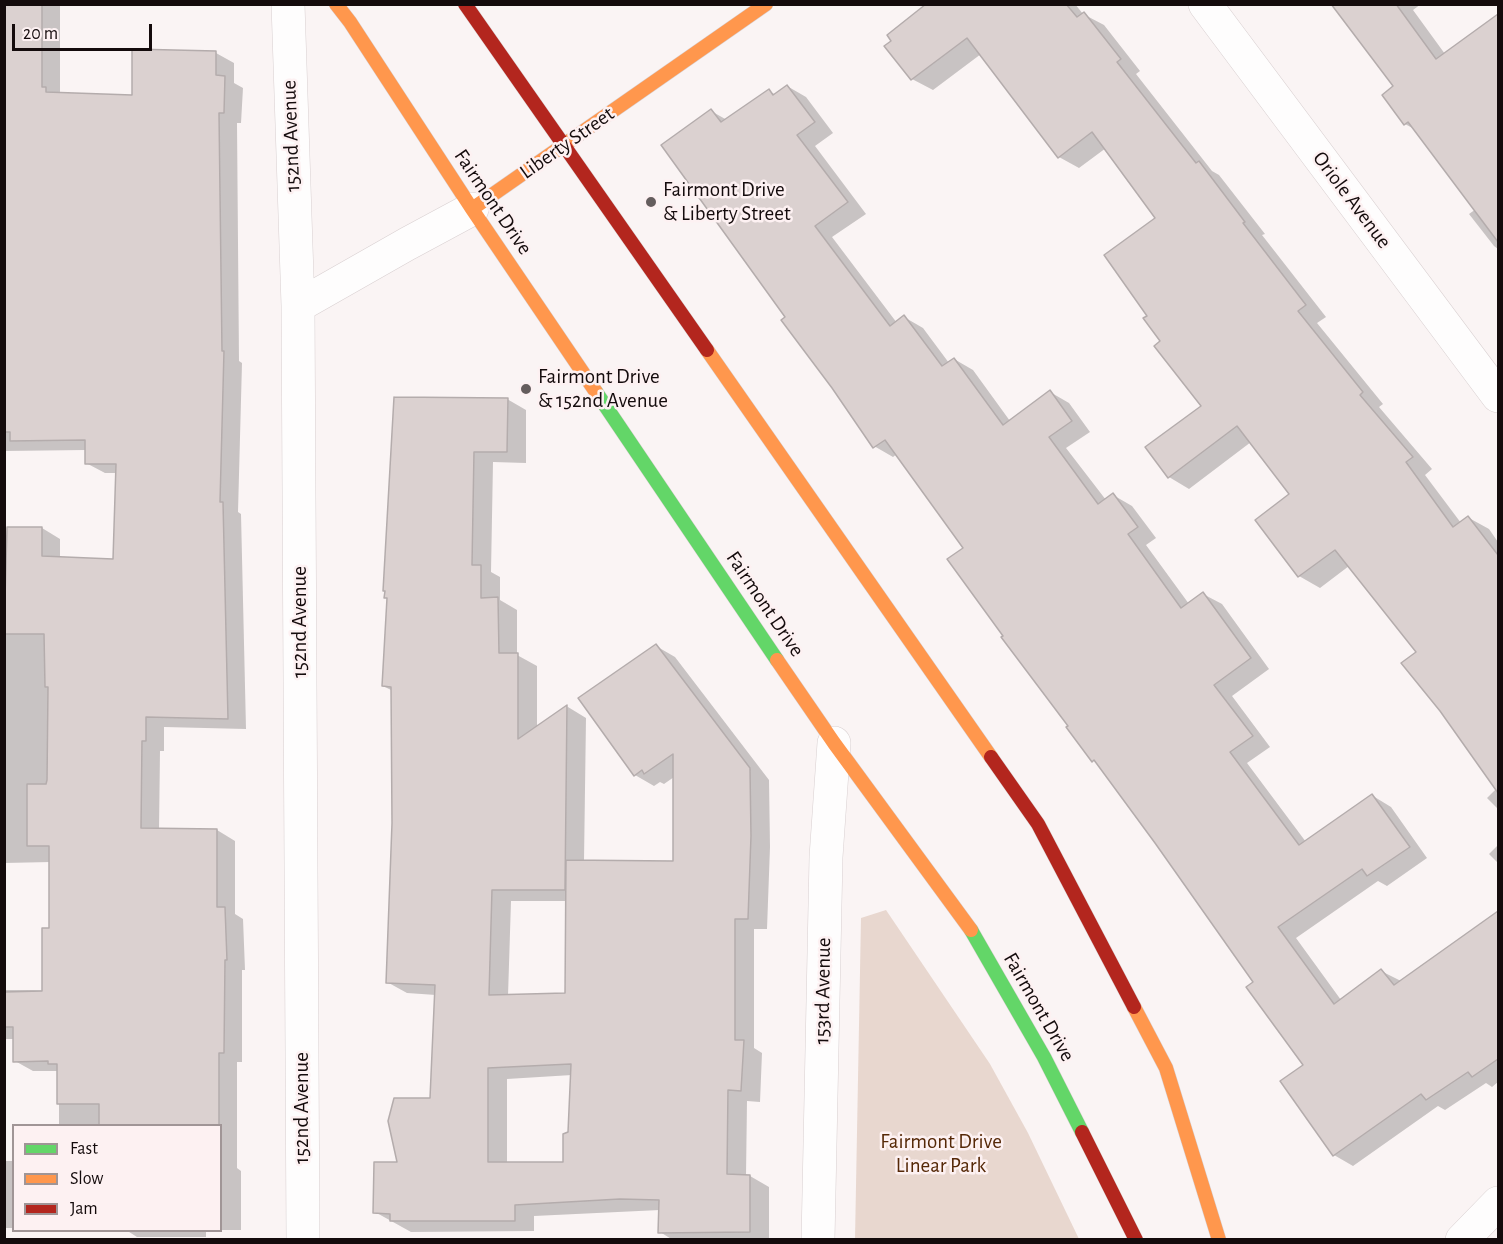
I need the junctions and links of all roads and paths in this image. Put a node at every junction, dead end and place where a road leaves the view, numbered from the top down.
1 (288, 4) edge
2 (336, 4) edge
3 (465, 4) edge
4 (766, 4) edge
5 (1205, 4) edge
6 (564, 145) junction
7 (472, 210) junction
8 (298, 306) junction
9 (1498, 396) edge
10 (834, 743) junction
11 (1498, 1203) edge
12 (303, 1239) edge
13 (818, 1239) edge
14 (1136, 1239) edge
15 (1219, 1239) edge
16 (1462, 1239) edge

1 - 8 street, 152nd Avenue
2 - 7 main road, Fairmont Drive
3 - 6 main road
4 - 6 main road, Liberty Street
5 - 9 street, Oriole Avenue
6 - 7 main road, Liberty Street
6 - 15 main road
7 - 8 street, Liberty Street
7 - 10 main road, Fairmont Drive
8 - 12 street, 152nd Avenue
10 - 13 street, 153rd Avenue
10 - 14 main road, Fairmont Drive
11 - 16 street

